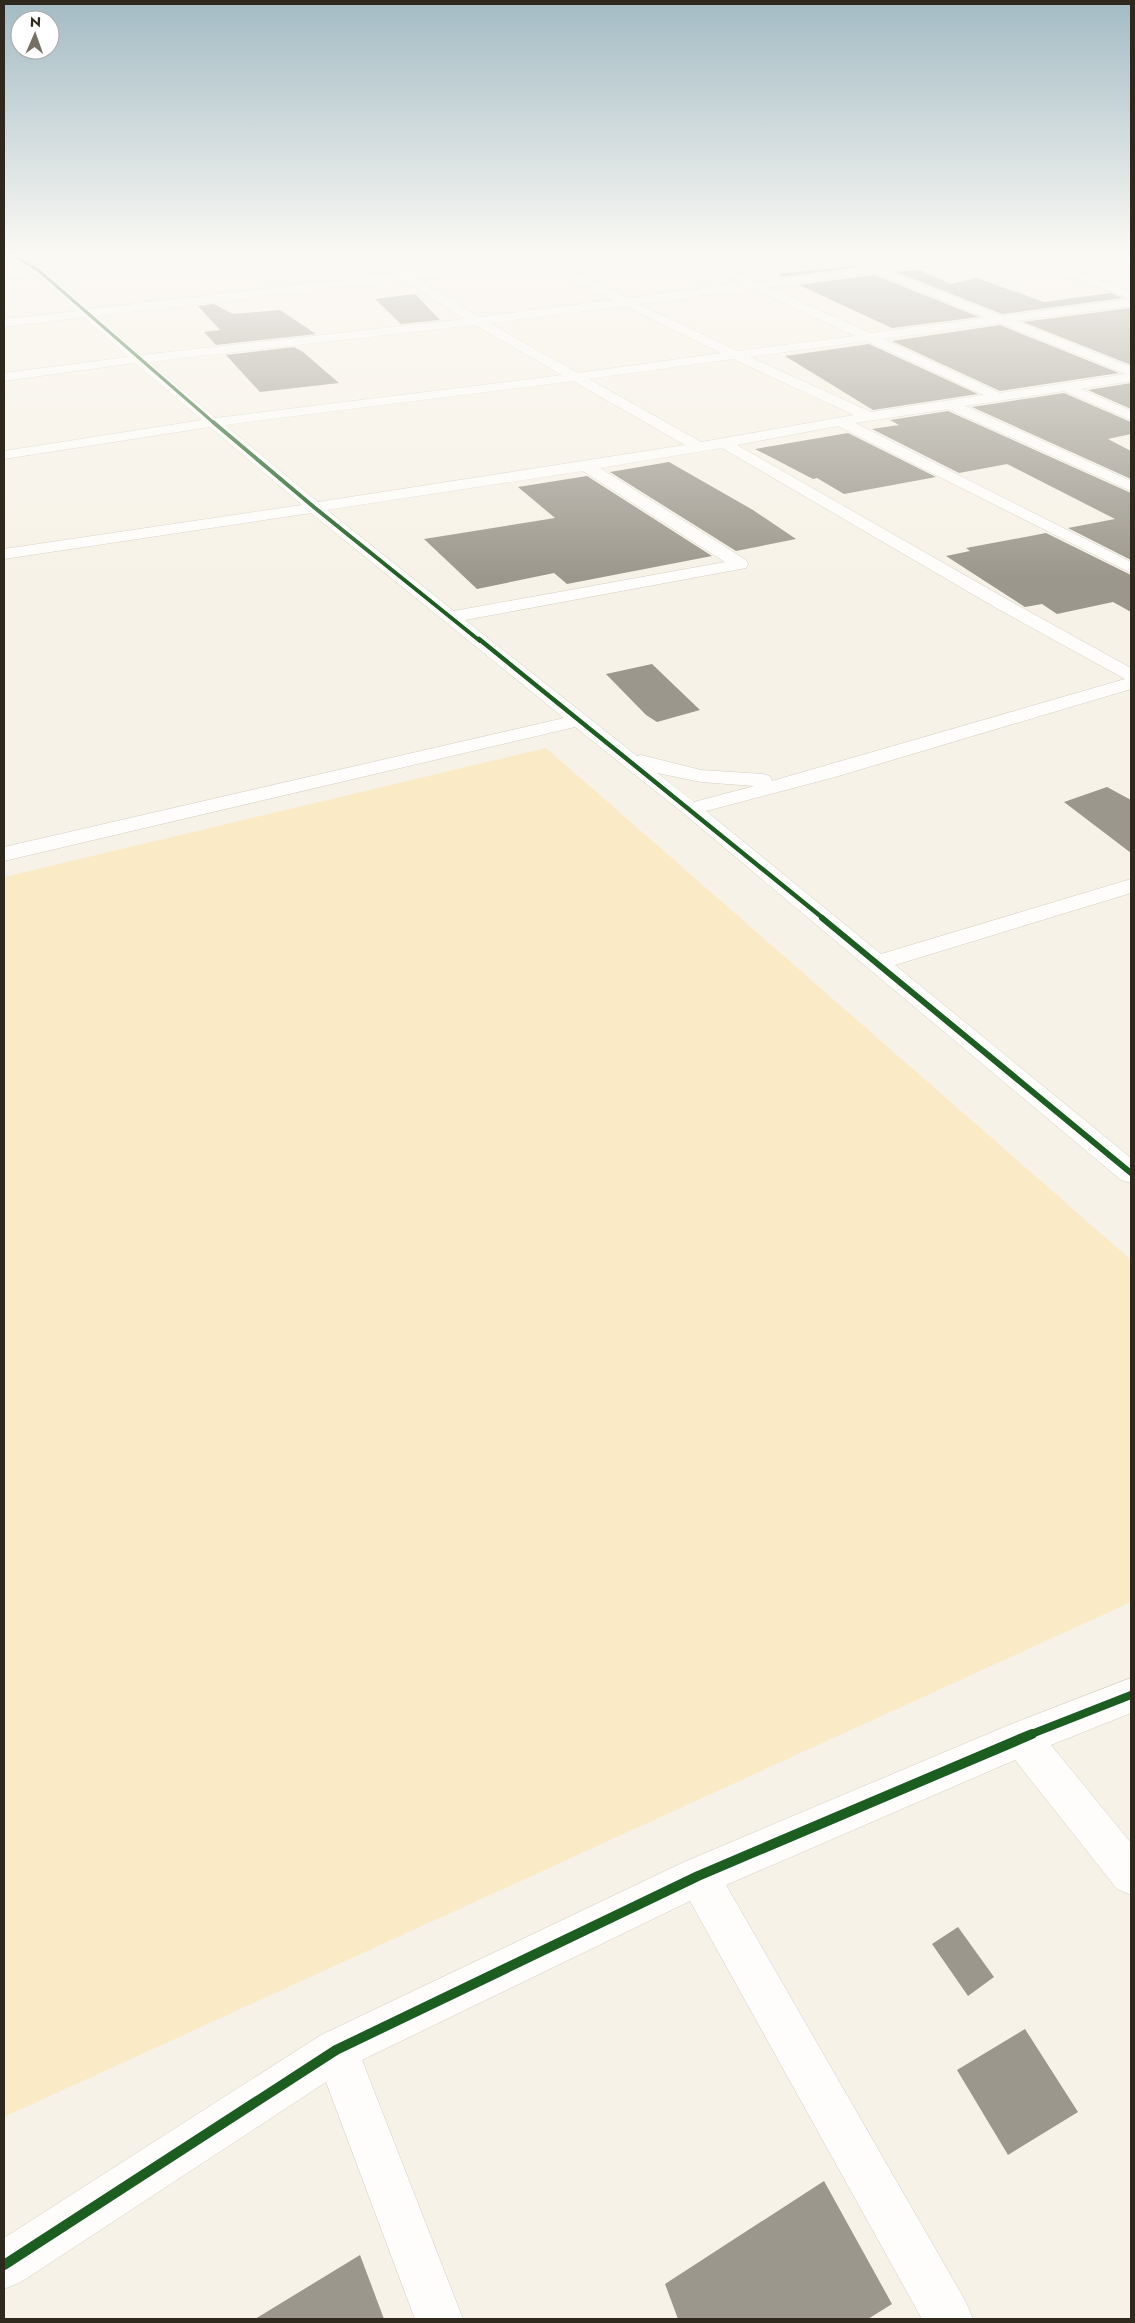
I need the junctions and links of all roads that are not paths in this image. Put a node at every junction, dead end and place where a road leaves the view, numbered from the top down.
1 (119, 361) edge
2 (141, 361) edge
3 (547, 361) edge
4 (688, 361) edge
5 (748, 361) edge
6 (921, 361) edge
7 (1107, 361) edge
8 (1131, 371) edge
9 (4, 376) edge
10 (575, 377) junction
11 (1131, 377) edge
12 (1068, 388) junction
13 (1001, 398) junction
14 (951, 405) junction
15 (1131, 416) edge
16 (870, 417) junction
17 (840, 421) junction
18 (216, 422) junction
19 (724, 443) junction
20 (699, 447) junction
21 (4, 455) edge
22 (586, 466) junction
23 (1131, 487) edge
24 (315, 508) junction
25 (4, 554) edge
26 (1131, 568) edge
27 (451, 617) junction
28 (1131, 675) edge
29 (1131, 683) edge
30 (579, 720) junction
31 (485, 742) junction
32 (624, 755) junction
33 (828, 773) junction
34 (690, 809) junction
35 (4, 854) edge
36 (1131, 886) edge
37 (877, 963) junction
38 (1131, 1173) edge
39 (1131, 1695) edge
40 (1022, 1738) junction
41 (1131, 1875) edge
42 (698, 1876) junction
43 (336, 2050) junction
44 (4, 2265) edge
45 (439, 2319) edge
46 (949, 2319) edge

1 - 9 street
2 - 18 street
3 - 10 street
4 - 10 street
5 - 16 street
6 - 13 street
7 - 8 street
10 - 18 street
10 - 20 street
11 - 12 street
12 - 13 street
12 - 15 street
13 - 14 street
14 - 16 street
14 - 23 street
16 - 17 street
17 - 19 street
17 - 26 street
18 - 21 street
18 - 24 street
19 - 20 street
19 - 28 street
20 - 22 street
22 - 24 street
22 - 27 street
24 - 25 street
24 - 27 street
27 - 30 street
29 - 33 street
30 - 31 street
30 - 32 street
31 - 32 street
31 - 35 street
32 - 33 street
32 - 34 street
33 - 34 street
34 - 37 street
36 - 37 street
37 - 38 street
39 - 40 street
40 - 41 street
40 - 42 street
42 - 43 street
42 - 46 street
43 - 44 street
43 - 45 street

